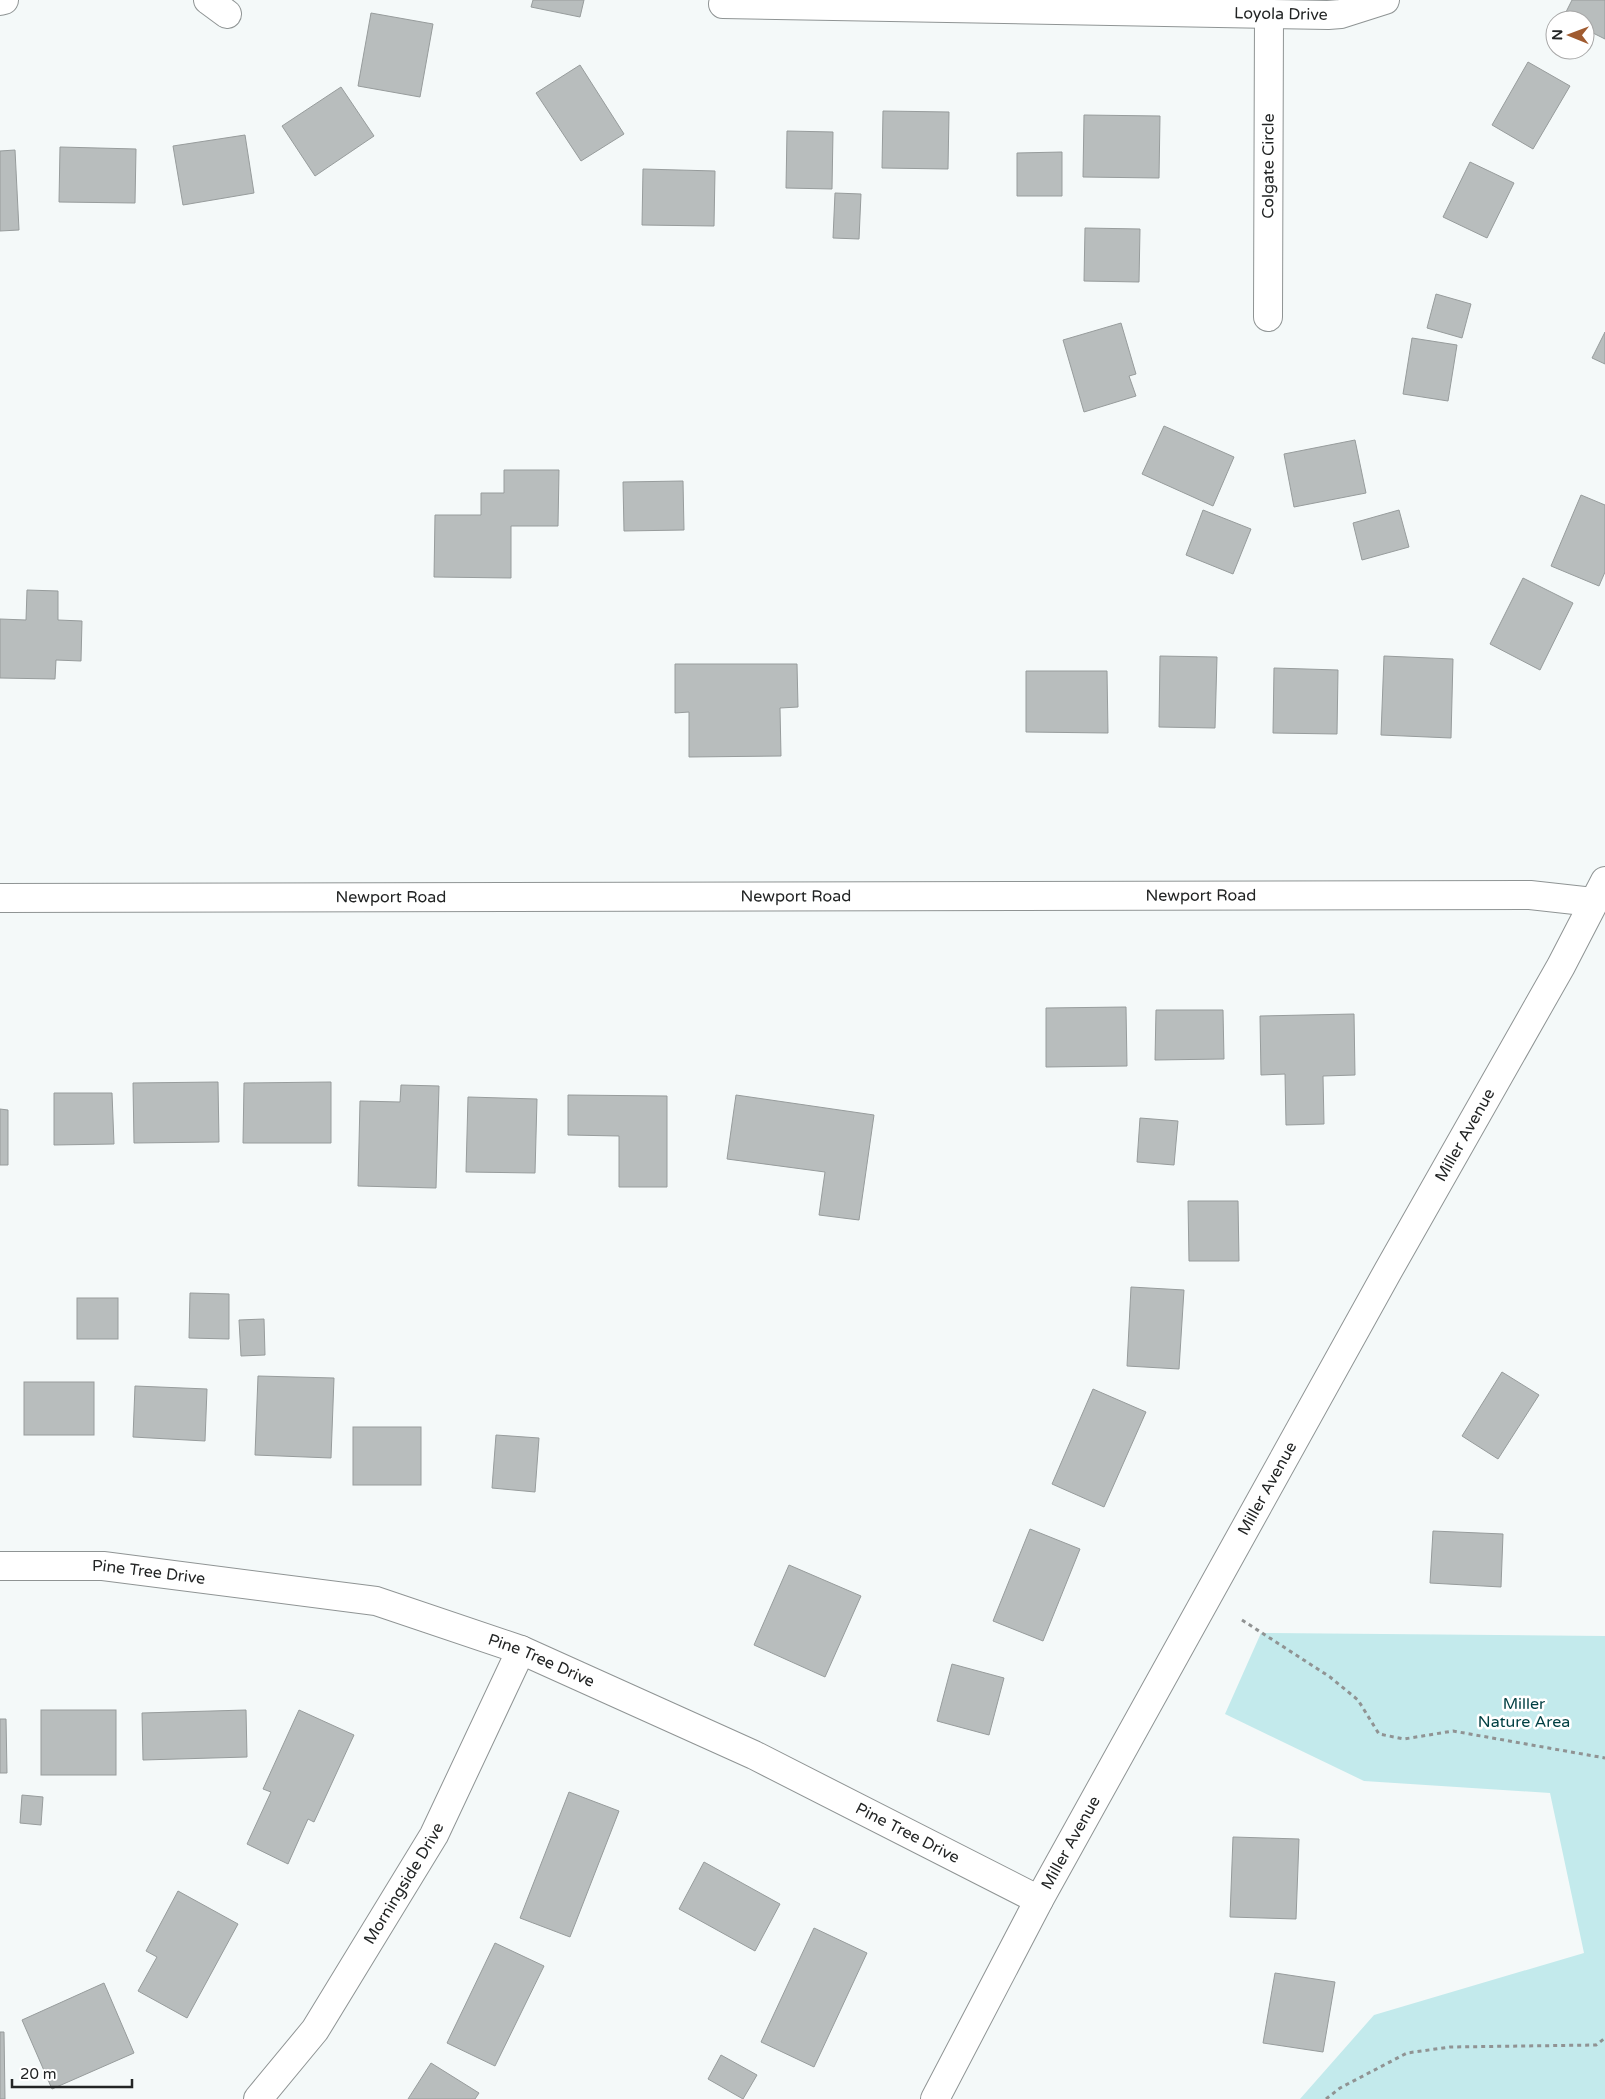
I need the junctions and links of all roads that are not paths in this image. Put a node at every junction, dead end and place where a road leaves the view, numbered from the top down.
1 (0, 0) edge
2 (4, 0) edge
3 (1385, 0) edge
4 (723, 4) dead end
5 (1268, 15) junction
6 (1268, 317) dead end
7 (1601, 896) edge
8 (0, 898) edge
9 (0, 1566) edge
10 (521, 1650) junction
11 (1039, 1900) junction
12 (258, 2099) edge
13 (934, 2099) edge

1 - 2 street
3 - 5 street, Loyola Drive
4 - 5 street, Loyola Drive
5 - 6 street, Colgate Circle
7 - 8 street, Newport Road
7 - 11 street, Miller Avenue
9 - 10 street, Pine Tree Drive
10 - 11 street, Pine Tree Drive
10 - 12 street, Morningside Drive
11 - 13 street, Miller Avenue

